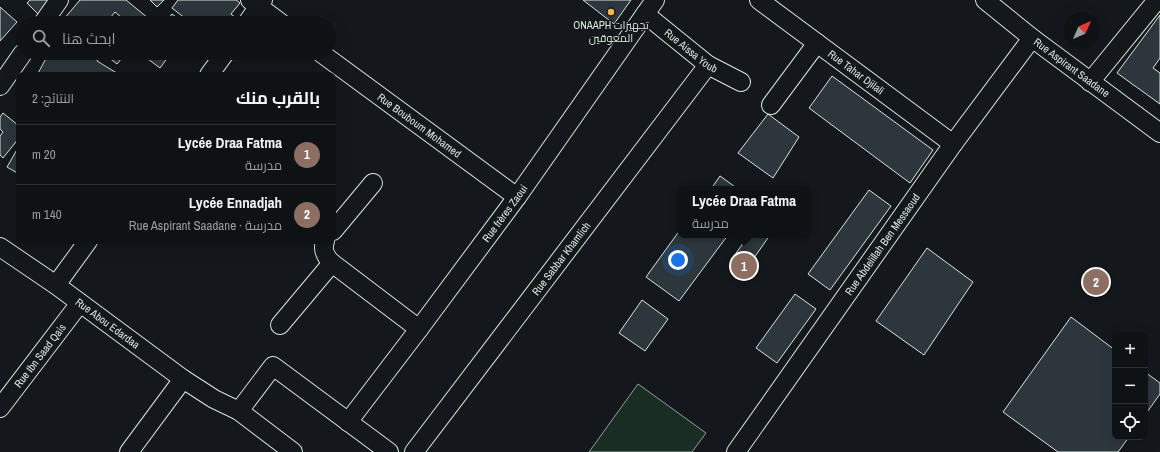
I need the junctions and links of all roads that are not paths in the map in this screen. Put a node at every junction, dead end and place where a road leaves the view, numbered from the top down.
1 (59, 0) edge
2 (760, 0) edge
3 (1157, 0) edge
4 (987, 1) edge
5 (257, 2) edge
6 (650, 7) edge
7 (48, 16) edge
8 (250, 16) edge
9 (273, 16) edge
10 (1032, 38) junction
11 (816, 43) junction
12 (18, 60) edge
13 (220, 60) edge
14 (331, 60) edge
15 (708, 65) junction
16 (211, 72) edge
17 (741, 82) dead end
18 (1090, 82) junction
19 (0, 86) edge
20 (771, 105) dead end
21 (1160, 133) edge
22 (953, 144) junction
23 (373, 182) dead end
24 (517, 197) junction
25 (336, 227) edge
26 (86, 244) edge
27 (324, 244) edge
28 (0, 247) edge
29 (332, 263) junction
30 (56, 285) junction
31 (80, 304) junction
32 (280, 325) dead end
33 (419, 329) junction
34 (183, 379) junction
35 (0, 408) edge
36 (239, 411) junction
37 (348, 422) junction
38 (129, 452) edge
39 (293, 452) edge
40 (389, 452) edge
41 (414, 452) edge
42 (736, 452) edge

1 - 7 street
2 - 11 street, Rue Tahar Djilali
3 - 18 street
4 - 10 street, Rue Aspirant Saadane
5 - 8 street
5 - 9 street
6 - 15 street, Rue Aissa Youb
6 - 24 street, Rue frères Zaoui
10 - 18 street, Rue Aspirant Saadane
10 - 22 street, Rue Abdelillah Ben Messaoud
11 - 20 street
11 - 22 street, Rue Tahar Djilali
12 - 19 street
13 - 16 street
14 - 24 street, Rue Bouboum Mohamed
15 - 17 street, Rue Aissa Youb
15 - 41 street, Rue Sabbar Khamlich
18 - 21 street, Rue Aspirant Saadane
22 - 42 street, Rue Abdelillah Ben Messaoud
23 - 25 street
24 - 33 street, Rue frères Zaoui
26 - 30 street
27 - 29 street
28 - 30 street, Rue Abou Edardaa
29 - 32 street
29 - 33 street
30 - 31 street, Rue Abou Edardaa
31 - 34 street, Rue Abou Edardaa
31 - 35 street, Rue Ibn Saad Qais
33 - 37 street, Rue frères Zaoui
34 - 36 street, Rue Abou Edardaa
34 - 38 street
36 - 37 street
36 - 39 street, Rue Abou Edardaa
37 - 40 street

